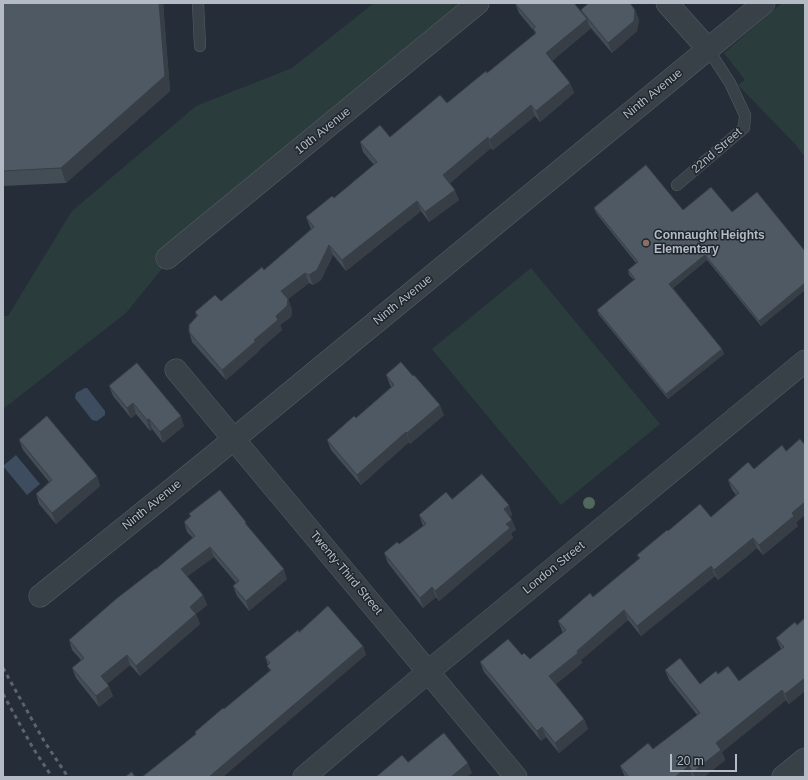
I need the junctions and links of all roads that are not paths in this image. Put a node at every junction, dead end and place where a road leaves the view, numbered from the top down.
1 (198, 3) edge
2 (478, 3) edge
3 (667, 3) edge
4 (764, 3) edge
5 (200, 46) dead end
6 (708, 49) junction
7 (677, 185) dead end
8 (168, 258) dead end
9 (805, 361) edge
10 (176, 370) dead end
11 (233, 439) junction
12 (40, 596) dead end
13 (429, 671) junction
14 (805, 759) edge
15 (304, 777) edge
16 (516, 777) edge
17 (783, 777) edge

1 - 5 lane
2 - 8 street, 10th Avenue
3 - 6 street
4 - 6 street, Ninth Avenue
6 - 7 lane, 22nd Street
6 - 11 street, Ninth Avenue
9 - 13 street, London Street
10 - 11 street, Twenty-Third Street
11 - 12 street, Ninth Avenue
11 - 13 street, Twenty-Third Street
13 - 15 street, London Street
13 - 16 street, Twenty-Third Street
14 - 17 street

